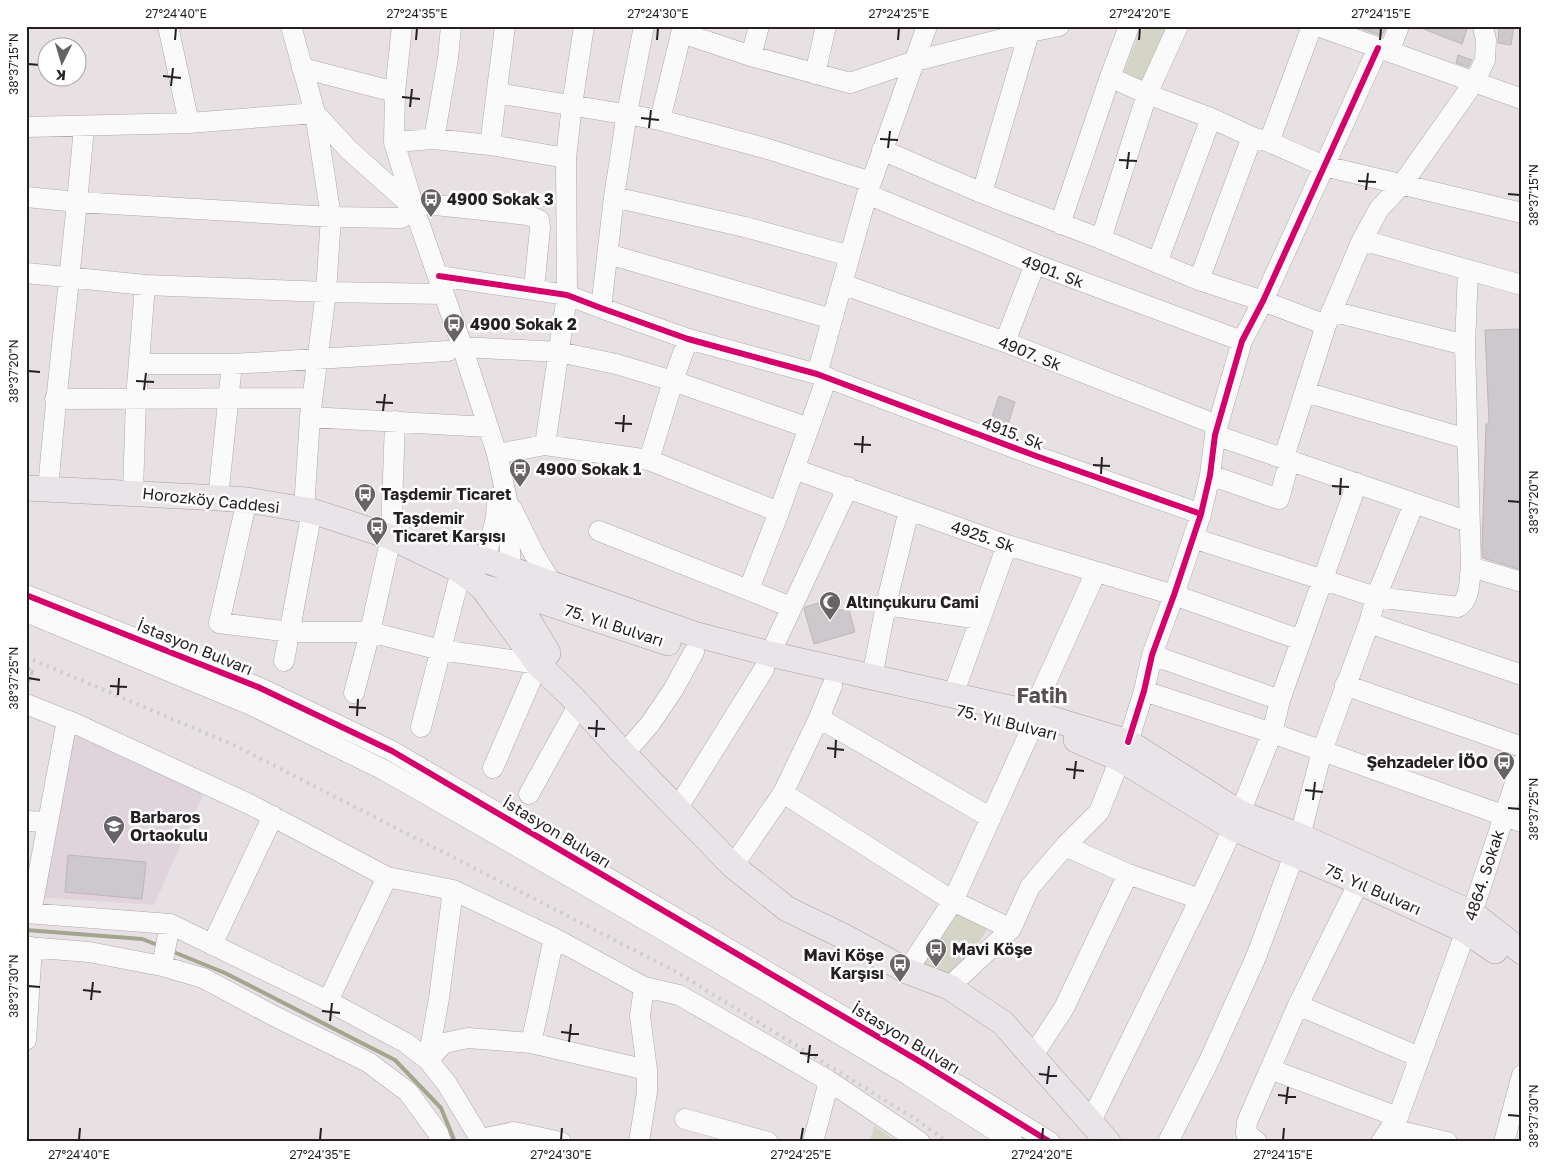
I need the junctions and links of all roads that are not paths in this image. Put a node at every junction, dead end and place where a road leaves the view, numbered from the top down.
1 (168, 26) edge
2 (291, 26) edge
3 (402, 26) edge
4 (451, 26) edge
5 (505, 26) edge
6 (584, 26) edge
7 (644, 26) edge
8 (759, 26) edge
9 (826, 26) edge
10 (926, 26) edge
11 (1059, 26) edge
12 (1129, 26) edge
13 (1178, 26) edge
14 (1312, 26) edge
15 (1318, 26) edge
16 (1399, 26) edge
17 (1483, 26) edge
18 (1031, 29) edge
19 (682, 30) edge
20 (1384, 50) junction
21 (751, 56) junction
22 (915, 61) junction
23 (302, 68) junction
24 (815, 74) junction
25 (1110, 77) junction
26 (1475, 81) junction
27 (395, 92) junction
28 (497, 93) junction
29 (1147, 94) junction
30 (1522, 99) edge
31 (572, 105) junction
32 (315, 113) junction
33 (627, 113) junction
34 (1211, 118) junction
35 (660, 120) junction
36 (189, 124) junction
37 (84, 126) junction
38 (26, 128) edge
39 (434, 138) junction
40 (1260, 140) junction
41 (394, 142) junction
42 (490, 145) junction
43 (882, 150) junction
44 (566, 158) junction
45 (1324, 166) junction
46 (1403, 184) junction
47 (869, 188) junction
48 (982, 193) junction
49 (614, 197) junction
50 (26, 198) edge
51 (78, 202) junction
52 (414, 208) junction
53 (1522, 213) edge
54 (332, 217) junction
55 (1060, 224) junction
56 (1101, 239) junction
57 (1362, 240) junction
58 (608, 254) junction
59 (850, 256) junction
60 (1157, 263) junction
61 (1034, 264) junction
62 (1468, 270) junction
63 (26, 273) edge
64 (68, 278) junction
65 (1200, 280) junction
66 (842, 284) junction
67 (145, 285) junction
68 (442, 285) junction
69 (1522, 285) edge
70 (534, 289) junction
71 (326, 292) junction
72 (567, 294) junction
73 (1263, 301) junction
74 (600, 308) junction
75 (1328, 318) junction
76 (832, 319) junction
77 (688, 338) junction
78 (1242, 341) junction
79 (1005, 342) junction
80 (1464, 345) junction
81 (455, 349) junction
82 (559, 352) junction
83 (316, 359) junction
84 (139, 364) junction
85 (232, 364) junction
86 (822, 375) junction
87 (673, 381) junction
88 (1305, 392) junction
89 (229, 397) junction
90 (55, 399) junction
91 (136, 400) junction
92 (311, 407) junction
93 (395, 421) junction
94 (488, 427) junction
95 (809, 428) junction
96 (1216, 430) junction
97 (1467, 439) junction
98 (545, 445) junction
99 (1287, 458) junction
100 (650, 460) junction
101 (498, 461) junction
102 (794, 469) junction
103 (1210, 475) junction
104 (1357, 483) junction
105 (848, 487) junction
106 (37, 489) edge
107 (133, 492) junction
108 (218, 498) junction
109 (246, 500) junction
110 (507, 500) junction
111 (1414, 504) junction
112 (909, 510) junction
113 (308, 511) junction
114 (778, 512) junction
115 (1201, 514) junction
116 (1468, 522) junction
117 (599, 531) dead end
118 (391, 537) junction
119 (1193, 538) junction
120 (1007, 545) junction
121 (485, 560) junction
122 (1471, 567) junction
123 (461, 571) junction
124 (1096, 572) junction
125 (511, 580) junction
126 (1322, 580) junction
127 (1522, 582) edge
128 (552, 584) junction
129 (482, 587) junction
130 (748, 589) junction
131 (26, 595) edge
132 (1174, 596) junction
133 (1376, 597) junction
134 (886, 605) junction
135 (791, 607) junction
136 (26, 612) edge
137 (980, 619) junction
138 (1369, 623) junction
139 (290, 632) junction
140 (370, 632) junction
141 (1301, 640) junction
142 (441, 650) junction
143 (694, 652) junction
144 (1152, 655) junction
145 (284, 661) dead end
146 (767, 662) junction
147 (538, 664) junction
148 (1522, 675) edge
149 (872, 677) junction
150 (1345, 685) junction
151 (832, 686) junction
152 (1144, 691) junction
153 (354, 693) dead end
154 (953, 695) junction
155 (575, 700) junction
156 (1280, 700) junction
157 (26, 704) edge
158 (819, 718) junction
159 (1032, 719) junction
160 (66, 720) junction
161 (421, 727) dead end
162 (1272, 733) junction
163 (1522, 748) edge
164 (1124, 750) junction
165 (1322, 750) junction
166 (624, 754) junction
167 (1522, 762) edge
168 (493, 768) dead end
169 (783, 793) junction
170 (529, 794) dead end
171 (677, 809) junction
172 (273, 816) junction
173 (991, 818) junction
174 (1512, 819) edge
175 (1236, 820) junction
176 (26, 821) edge
177 (48, 822) junction
178 (1297, 845) junction
179 (1065, 846) junction
180 (733, 866) junction
181 (1128, 874) junction
182 (387, 877) junction
183 (1359, 882) junction
184 (453, 890) junction
185 (1200, 899) junction
186 (953, 901) junction
187 (29, 913) edge
188 (1469, 922) junction
189 (170, 924) junction
190 (1011, 929) junction
191 (554, 938) junction
192 (212, 945) junction
193 (29, 947) edge
194 (1522, 952) edge
195 (162, 966) junction
196 (1522, 969) edge
197 (907, 971) junction
198 (644, 987) junction
199 (949, 988) junction
200 (328, 1002) junction
201 (1298, 1005) junction
202 (26, 1040) edge
203 (531, 1043) junction
204 (1032, 1057) junction
205 (1419, 1057) junction
206 (428, 1060) junction
207 (1270, 1069) junction
208 (647, 1070) junction
209 (1522, 1076) edge
210 (829, 1081) junction
211 (685, 1118) dead end
212 (1090, 1122) junction
213 (1396, 1132) edge
214 (482, 1140) edge
215 (441, 1142) edge
216 (561, 1142) edge
217 (639, 1142) edge
218 (768, 1142) edge
219 (814, 1142) edge
220 (920, 1142) edge
221 (1013, 1142) edge
222 (1050, 1142) edge
223 (1108, 1142) edge
224 (1168, 1142) edge
225 (1257, 1142) edge
226 (1447, 1142) edge
227 (1504, 1142) edge

1 - 36 street
2 - 23 street
3 - 27 street
4 - 39 street
5 - 28 street
6 - 31 street
7 - 33 street
8 - 21 street
9 - 24 street
10 - 22 street
11 - 18 street
12 - 25 street
13 - 29 street
14 - 40 street
15 - 20 street
16 - 20 street
17 - 26 street
18 - 22 street
18 - 48 street
19 - 21 street
19 - 35 street
20 - 26 street
20 - 45 street
21 - 24 street
22 - 24 street
22 - 43 street
23 - 27 street
23 - 32 street
25 - 29 street
25 - 55 street
26 - 30 street
26 - 46 street
27 - 41 street
28 - 31 street, 4901. Sk
28 - 42 street
29 - 34 street
29 - 56 street
31 - 33 street, 4901. Sk
31 - 44 street
32 - 36 street
32 - 52 street
32 - 54 street
33 - 35 street, 4901. Sk
33 - 49 street
34 - 40 street
34 - 60 street
35 - 47 street, 4901. Sk
36 - 37 street
37 - 38 street
37 - 51 street
39 - 41 street
39 - 42 street
40 - 45 street
40 - 65 street
41 - 52 street
42 - 44 street
43 - 47 street
43 - 48 street
44 - 72 street
45 - 46 street
45 - 73 street
46 - 53 street
46 - 57 street
47 - 59 street
47 - 61 street, 4901. Sk
48 - 55 street
49 - 58 street
49 - 59 street
50 - 51 street
51 - 54 street
51 - 64 street
52 - 54 street
52 - 68 street
52 - 70 street
54 - 71 street
55 - 56 street
56 - 60 street
57 - 62 street
57 - 75 street
58 - 74 street
58 - 76 street
59 - 66 street
60 - 65 street
61 - 78 street, 4901. Sk
61 - 79 street
62 - 69 street
62 - 80 street
63 - 64 street, 4915. Sk
64 - 67 street, 4915. Sk
64 - 90 street
65 - 73 street
66 - 76 street
66 - 79 street, 4907. Sk
67 - 71 street, 4915. Sk
67 - 84 street
68 - 70 street, 4915. Sk
68 - 71 street, 4915. Sk
68 - 81 street
70 - 72 street, 4915. Sk
71 - 83 street
72 - 74 street, 4915. Sk
72 - 82 street
73 - 75 street
73 - 78 street
74 - 77 street, 4915. Sk
75 - 80 street
75 - 88 street
76 - 86 street
77 - 86 street, 4915. Sk
77 - 87 street
78 - 96 street
79 - 96 street, 4907. Sk
80 - 97 street
81 - 82 street
81 - 83 street
81 - 94 street
82 - 87 street
82 - 98 street
83 - 85 street
83 - 92 street
84 - 85 street
84 - 91 street
85 - 89 street
86 - 95 street
86 - 115 street, 4915. Sk
87 - 95 street
87 - 100 street
88 - 97 street
88 - 99 street
89 - 91 street
89 - 92 street
89 - 108 street
90 - 91 street
90 - 106 street
91 - 107 street
92 - 93 street
92 - 113 street
93 - 94 street
93 - 118 street
94 - 101 street
95 - 102 street
96 - 99 street, 4907. Sk
96 - 103 street
97 - 116 street
98 - 100 street
98 - 101 street
99 - 103 street
99 - 104 street, 4907. Sk
100 - 114 street
101 - 110 street
101 - 121 street
102 - 105 street, 4925. Sk
102 - 114 street
103 - 115 street
104 - 111 street, 4907. Sk
104 - 126 street
105 - 112 street, 4925. Sk
105 - 135 street
106 - 107 main road, Horozköy Caddesi
107 - 108 main road, Horozköy Caddesi
108 - 109 main road, Horozköy Caddesi
109 - 113 main road, Horozköy Caddesi
109 - 139 street
110 - 125 street
110 - 128 street
111 - 116 street, 4907. Sk
111 - 133 street
112 - 120 street, 4925. Sk
112 - 134 street
113 - 118 main road, Horozköy Caddesi
113 - 139 street
114 - 130 street
115 - 119 street
116 - 122 street
117 - 130 street
118 - 121 main road
118 - 123 main road
118 - 140 street
119 - 126 street
119 - 132 street
120 - 124 street, 4925. Sk
120 - 137 street
121 - 125 main road
121 - 129 main road
122 - 127 street
122 - 133 street
123 - 129 main road
123 - 142 street
124 - 132 street, 4925. Sk
124 - 159 street
125 - 128 main road
125 - 129 main road
125 - 143 main road, 75. Yıl Bulvarı
125 - 155 main road
126 - 133 street
126 - 141 street
128 - 146 main road
129 - 147 main road
130 - 135 street
131 - 222 street, İstasyon Bulvarı
132 - 141 street, 4925. Sk
132 - 144 street
133 - 138 street
134 - 137 street
134 - 149 street
135 - 146 street
136 - 221 street, İstasyon Bulvarı
137 - 154 street
138 - 148 street
138 - 150 street
139 - 140 street
139 - 145 street
140 - 142 street
140 - 153 street
141 - 156 street
142 - 147 street
142 - 161 street
143 - 146 main road, 75. Yıl Bulvarı
143 - 166 street
144 - 152 street
144 - 156 street
146 - 149 main road, 75. Yıl Bulvarı
146 - 151 main road, 75. Yıl Bulvarı
146 - 171 street
147 - 155 main road
147 - 168 street
149 - 154 main road, 75. Yıl Bulvarı
150 - 163 street
150 - 165 street
151 - 158 street
151 - 159 main road, 75. Yıl Bulvarı
152 - 162 street
152 - 164 street
154 - 159 main road, 75. Yıl Bulvarı
155 - 166 main road
155 - 170 street
156 - 162 street
157 - 160 street
158 - 169 street
158 - 173 street
159 - 164 main road, 75. Yıl Bulvarı
159 - 173 street
160 - 172 street
160 - 177 street
162 - 165 street
162 - 175 street
164 - 175 main road, 75. Yıl Bulvarı
164 - 179 street
165 - 174 street
165 - 178 street
166 - 171 main road
167 - 174 street, 4864. Sokak
169 - 180 street
169 - 186 street
171 - 180 main road
172 - 182 street
172 - 192 street
173 - 186 street
174 - 188 street, 4864. Sokak
175 - 178 main road, 75. Yıl Bulvarı
175 - 185 street
176 - 177 street
177 - 187 street
178 - 183 main road, 75. Yıl Bulvarı
178 - 188 main road, 75. Yıl Bulvarı
178 - 224 street
179 - 181 street
179 - 190 street
180 - 197 main road
181 - 185 street
181 - 204 street
182 - 184 street
182 - 200 street
183 - 188 main road, 75. Yıl Bulvarı
183 - 201 street
184 - 191 street
184 - 206 street
185 - 212 street
186 - 190 street
186 - 197 street
187 - 189 street
188 - 194 main road, 75. Yıl Bulvarı
188 - 196 main road, 75. Yıl Bulvarı
188 - 205 street, 4864. Sokak
189 - 192 street
189 - 195 street
190 - 199 street
191 - 198 street
191 - 203 street
192 - 200 street
193 - 195 street
193 - 202 street
195 - 215 street
197 - 199 main road
198 - 208 street
198 - 210 street
199 - 204 main road
200 - 206 street
201 - 205 street
201 - 207 street
203 - 206 street
203 - 208 street
204 - 212 main road
205 - 213 street, 4864. Sokak
206 - 214 street
207 - 213 street
207 - 225 street
208 - 217 street
209 - 227 street
210 - 219 street
210 - 220 street
211 - 218 street
212 - 223 main road
213 - 226 street
214 - 216 street

